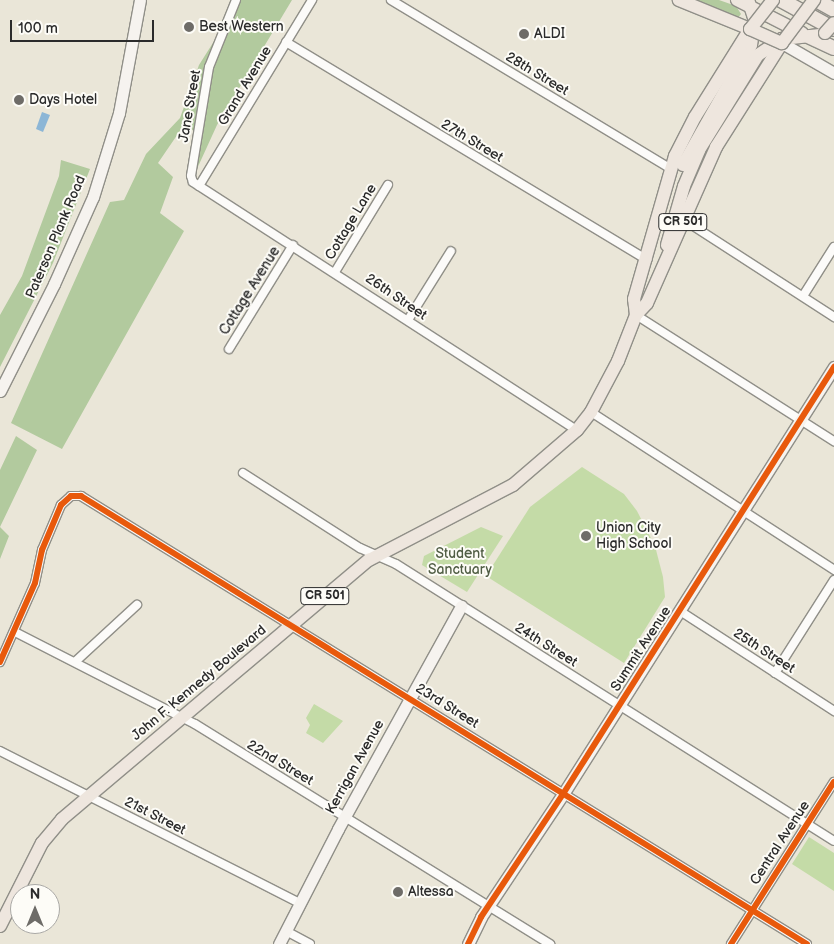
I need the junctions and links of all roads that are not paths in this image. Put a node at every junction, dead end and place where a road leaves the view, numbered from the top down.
1 (140, 0) edge
2 (236, 0) edge
3 (312, 0) edge
4 (391, 0) edge
5 (679, 0) edge
6 (773, 0) edge
7 (781, 0) edge
8 (815, 0) edge
9 (745, 2) edge
10 (834, 10) edge
11 (834, 23) edge
12 (750, 29) junction
13 (829, 31) edge
14 (810, 37) junction
15 (286, 42) junction
16 (782, 43) junction
17 (834, 48) edge
18 (834, 73) edge
19 (670, 168) junction
20 (388, 185) dead end
21 (200, 186) junction
22 (684, 220) junction
23 (293, 245) junction
24 (834, 247) edge
25 (451, 251) dead end
26 (648, 257) junction
27 (662, 267) junction
28 (335, 272) junction
29 (803, 296) junction
30 (636, 315) junction
31 (834, 316) edge
32 (408, 320) junction
33 (229, 349) dead end
34 (834, 367) edge
35 (0, 391) edge
36 (591, 412) junction
37 (800, 420) junction
38 (577, 430) junction
39 (834, 442) edge
40 (243, 473) dead end
41 (742, 511) junction
42 (376, 556) junction
43 (834, 570) edge
44 (834, 580) edge
45 (137, 605) dead end
46 (461, 606) junction
47 (680, 611) junction
48 (291, 625) junction
49 (15, 632) junction
50 (76, 661) junction
51 (0, 662) edge
52 (775, 673) junction
53 (410, 698) junction
54 (620, 705) junction
55 (834, 711) edge
56 (182, 717) junction
57 (0, 751) edge
58 (834, 782) edge
59 (563, 794) junction
60 (90, 797) junction
61 (345, 817) junction
62 (807, 824) junction
63 (834, 841) edge
64 (299, 903) junction
65 (490, 906) junction
66 (752, 911) junction
67 (0, 926) edge
68 (286, 931) junction
69 (279, 944) edge
70 (310, 944) edge
71 (468, 944) edge
72 (550, 944) edge
73 (731, 944) edge
74 (807, 944) edge

1 - 35 street, Paterson Plank Road
2 - 21 street, Jane Street
3 - 15 street, Grand Avenue
4 - 19 street, 28th Street
5 - 12 main road
6 - 12 main road, CR 501, bridge
7 - 13 highway
8 - 10 highway
8 - 16 main road, CR 501, bridge
9 - 14 main road
9 - 26 main road
11 - 13 main road, bridge
12 - 16 main road, bridge
12 - 19 main road, CR 501
13 - 14 main road
14 - 17 highway
14 - 27 main road
15 - 21 street, Grand Avenue
15 - 26 street, 27th Street
16 - 18 street
16 - 22 main road, CR 501
19 - 26 main road, CR 501
20 - 28 street, Cottage Lane
21 - 23 street, 26th Street
22 - 27 main road, CR 501
22 - 29 street
23 - 28 street, 26th Street
23 - 33 street, Cottage Avenue
24 - 29 street
25 - 32 street
26 - 30 main road, CR 501
27 - 30 main road, CR 501
28 - 32 street, 26th Street
29 - 31 street
30 - 36 main road, John F. Kennedy Boulevard / CR 501
30 - 37 street
32 - 38 street, 26th Street
34 - 37 street, Summit Avenue
36 - 38 main road, John F. Kennedy Boulevard / CR 501
36 - 41 street
37 - 39 street
37 - 41 street, Summit Avenue
38 - 42 main road, John F. Kennedy Boulevard / CR 501
40 - 42 street, 24th Street
41 - 43 street
41 - 47 street, Summit Avenue
42 - 46 street, 24th Street
42 - 48 main road, John F. Kennedy Boulevard / CR 501
44 - 52 street
45 - 50 street
46 - 53 street, Kerrigan Avenue
46 - 54 street, 24th Street
47 - 52 street, 25th Street
47 - 54 street, Summit Avenue
48 - 49 street, 23rd Street
48 - 53 street, 23rd Street
48 - 56 main road, John F. Kennedy Boulevard / CR 501
49 - 50 street, 22nd Street
49 - 51 street
50 - 56 street, 22nd Street
52 - 55 street, 25th Street
53 - 59 street, 23rd Street
53 - 61 street, Kerrigan Avenue
54 - 59 street, Summit Avenue
54 - 62 street, 24th Street
56 - 60 main road, John F. Kennedy Boulevard / CR 501
56 - 61 street, 22nd Street
57 - 60 street, 21st Street
58 - 62 street, Central Avenue
59 - 65 street, Summit Avenue
59 - 66 street, 23rd Street
60 - 64 street, 21st Street
60 - 67 main road, John F. Kennedy Boulevard / CR 501
61 - 64 street, Kerrigan Avenue
61 - 65 street, 22nd Street
62 - 63 street, 24th Street
62 - 66 street, Central Avenue
64 - 68 street, Kerrigan Avenue
65 - 71 street, Summit Avenue
65 - 72 street, 22nd Street
66 - 73 street, Central Avenue
66 - 74 street, 23rd Street
68 - 69 street, Kerrigan Avenue
68 - 70 street

